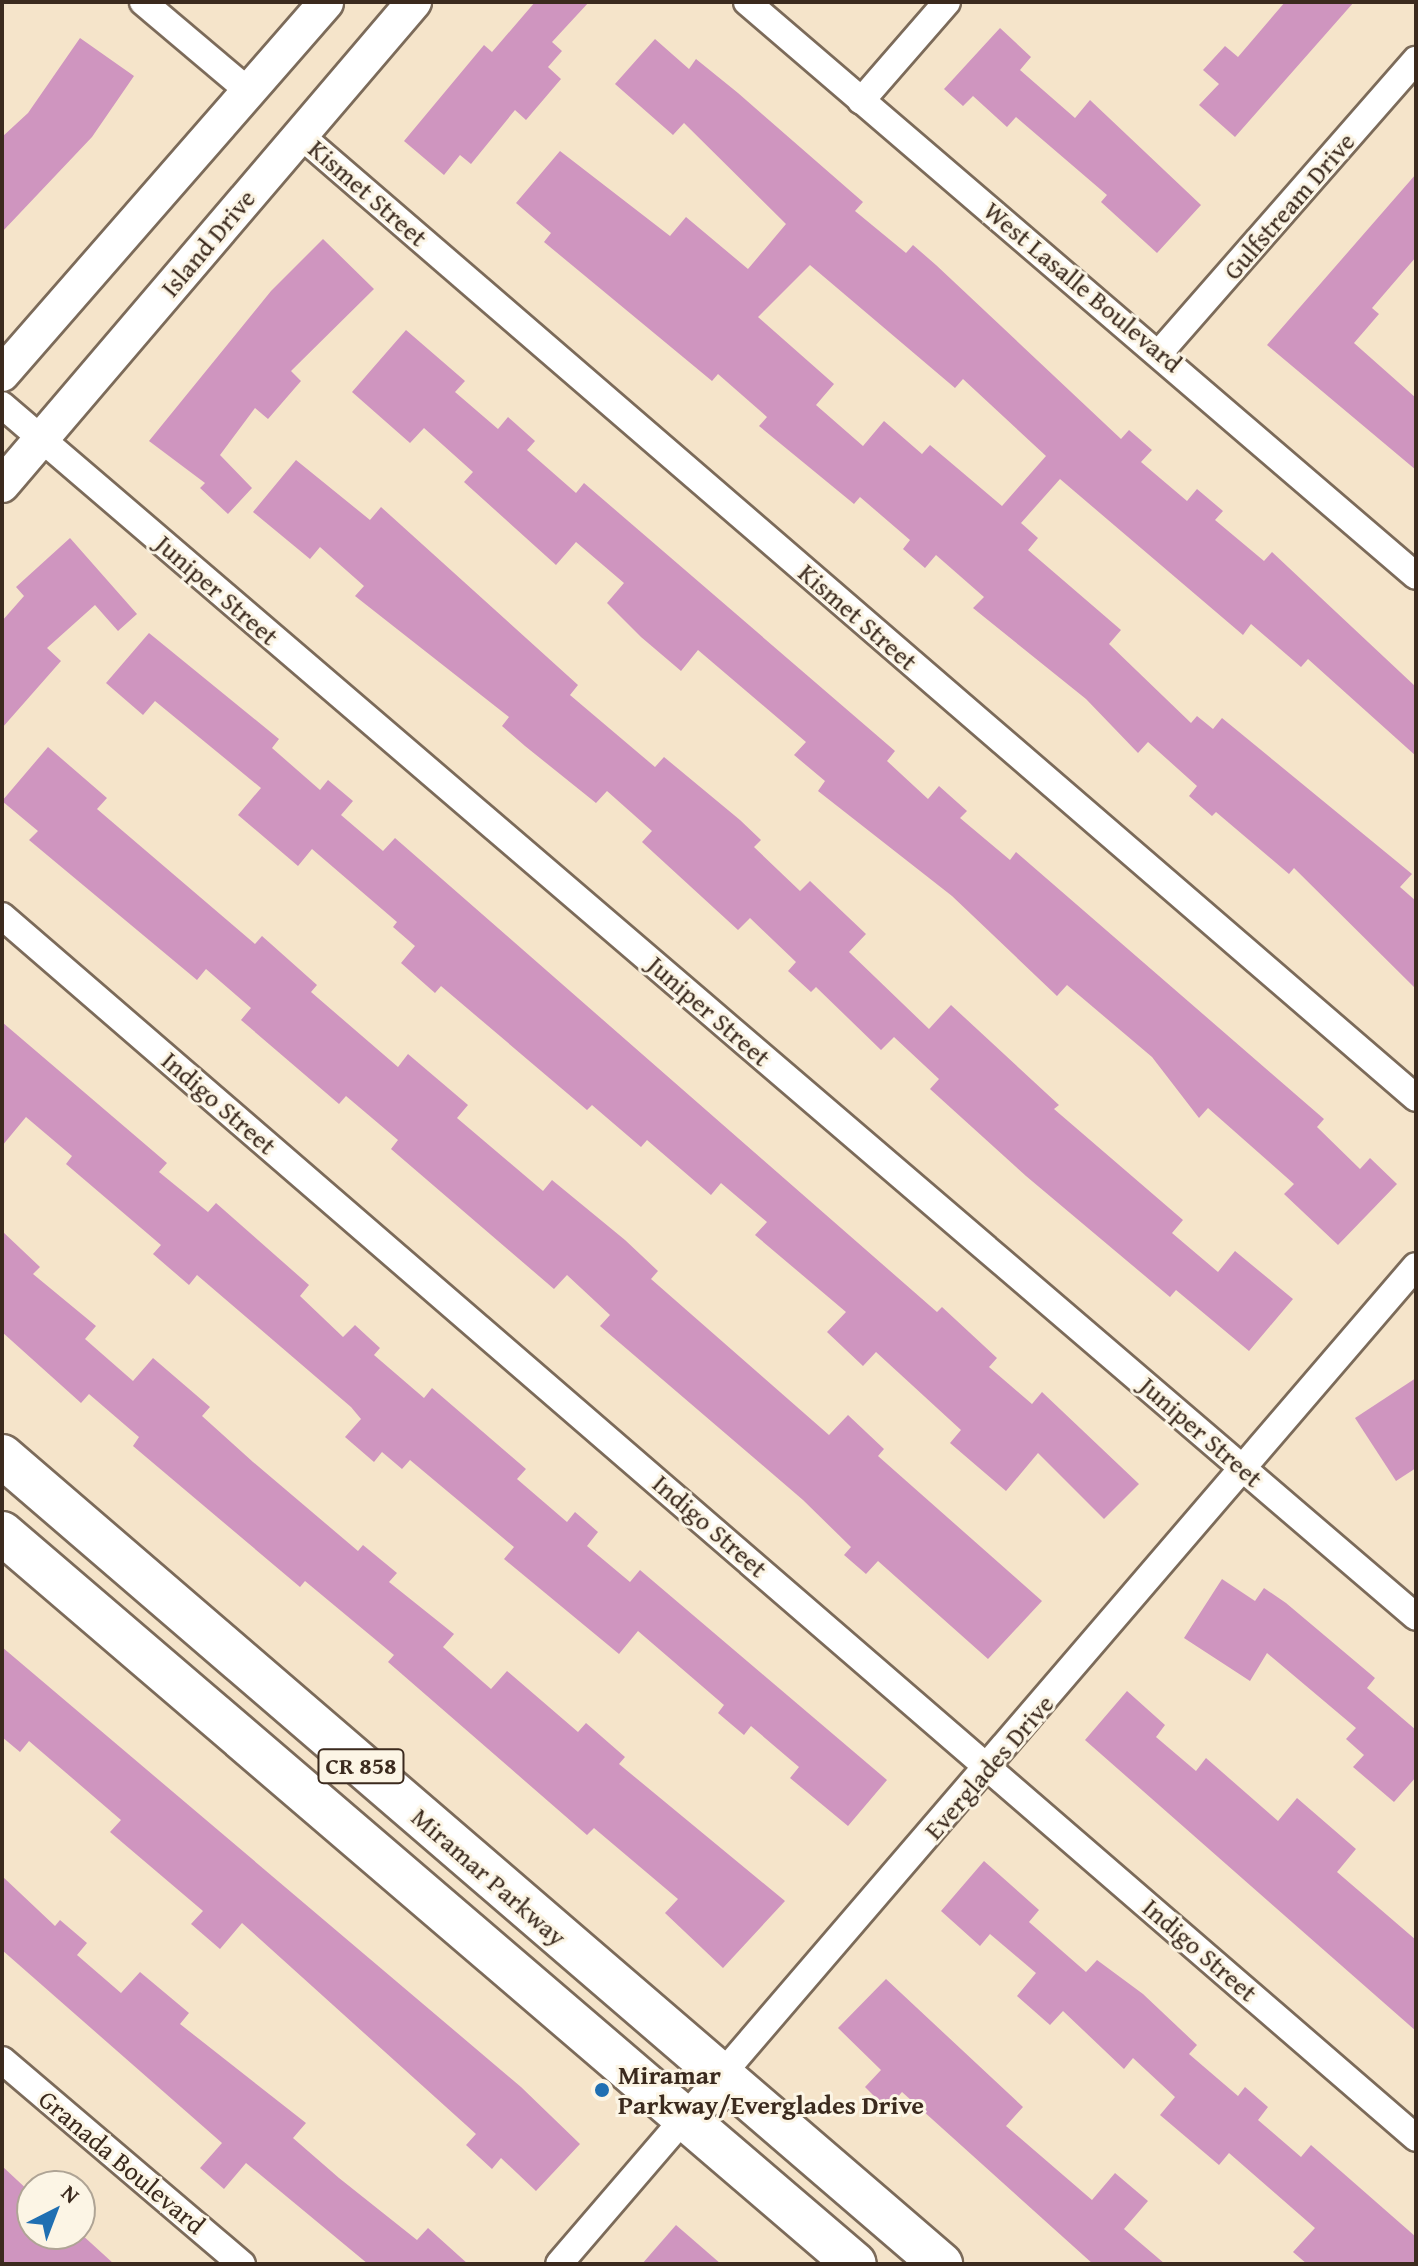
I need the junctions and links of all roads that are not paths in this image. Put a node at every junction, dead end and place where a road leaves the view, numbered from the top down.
1 (143, 2) edge
2 (326, 2) edge
3 (414, 2) edge
4 (747, 2) edge
5 (947, 2) edge
6 (1416, 60) edge
7 (247, 90) junction
8 (861, 101) junction
9 (300, 135) junction
10 (1161, 351) junction
11 (2, 374) edge
12 (2, 405) edge
13 (41, 439) junction
14 (2, 485) edge
15 (1416, 576) edge
16 (2, 916) edge
17 (1416, 1098) edge
18 (1416, 1266) edge
19 (2, 1456) edge
20 (1243, 1468) junction
21 (2, 1533) edge
22 (1416, 1617) edge
23 (990, 1767) junction
24 (2, 2060) edge
25 (719, 2077) junction
26 (684, 2118) junction
27 (1416, 2138) edge
28 (242, 2264) edge
29 (559, 2264) edge
30 (855, 2264) edge
31 (941, 2264) edge

1 - 7 street
2 - 7 street
3 - 9 street, Island Drive
4 - 8 street, West Lasalle Boulevard
5 - 8 street
6 - 10 street, Gulfstream Drive
7 - 11 street
8 - 10 street, West Lasalle Boulevard
9 - 13 street, Island Drive
9 - 17 street, Kismet Street
10 - 15 street, West Lasalle Boulevard
12 - 13 street, Juniper Street
13 - 14 street, Island Drive
13 - 20 street, Juniper Street
16 - 23 street, Indigo Street
18 - 20 street, Everglades Drive
19 - 25 main road, Miramar Parkway / CR 858
20 - 22 street, Juniper Street
20 - 23 street, Everglades Drive
21 - 26 main road, CR 858
23 - 25 street, Everglades Drive
23 - 27 street, Indigo Street
24 - 28 street, Granada Boulevard
25 - 26 street, Everglades Drive
25 - 31 main road, Miramar Parkway / CR 858
26 - 29 street, Everglades Drive
26 - 30 main road, CR 858

